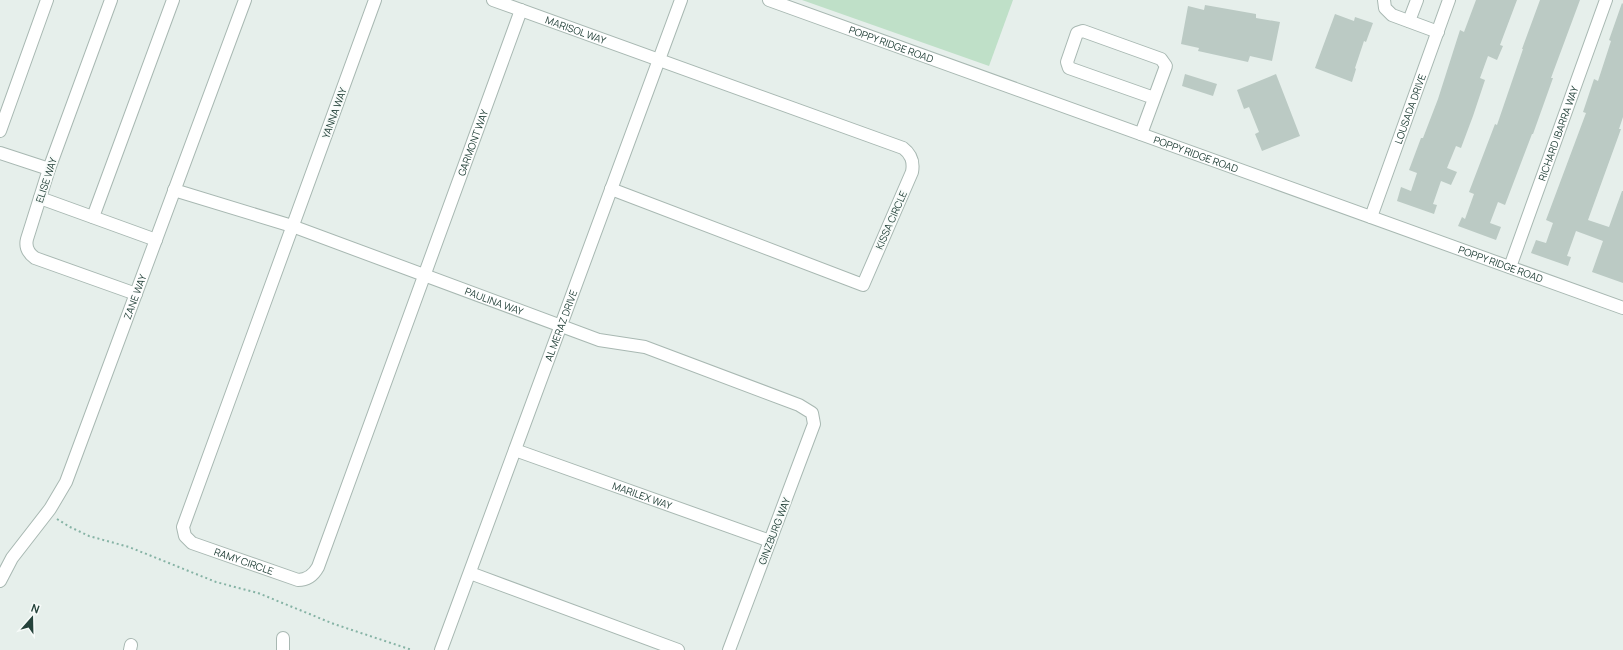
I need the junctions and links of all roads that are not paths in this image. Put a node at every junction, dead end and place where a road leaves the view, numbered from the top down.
1 (47, 0) edge
2 (111, 0) edge
3 (173, 0) edge
4 (244, 0) edge
5 (375, 0) edge
6 (493, 0) edge
7 (681, 0) edge
8 (769, 0) edge
9 (1384, 0) edge
10 (1417, 0) edge
11 (1449, 0) edge
12 (1606, 0) edge
13 (521, 10) junction
14 (1409, 21) junction
15 (1438, 32) junction
16 (659, 60) junction
17 (1154, 98) junction
18 (0, 131) edge
19 (1141, 134) junction
20 (0, 153) edge
21 (49, 169) junction
22 (611, 189) junction
23 (174, 190) junction
24 (40, 198) junction
25 (93, 217) junction
26 (1371, 217) junction
27 (292, 226) junction
28 (156, 240) junction
29 (1510, 267) junction
30 (424, 275) junction
31 (136, 294) junction
32 (1623, 308) edge
33 (561, 326) junction
34 (812, 413) joint
35 (515, 450) junction
36 (770, 541) junction
37 (470, 573) junction
38 (0, 581) edge
39 (441, 650) edge
40 (678, 650) edge
41 (729, 650) edge

1 - 18 street
2 - 21 street, ELISE WAY
3 - 25 street
4 - 23 street, ZANE WAY
5 - 27 street, YANNA WAY
6 - 13 street, MARISOL WAY
7 - 16 street, AL MERAZ DRIVE
8 - 19 street, POPPY RIDGE ROAD
9 - 14 street
10 - 14 street
11 - 15 street, LOUSADA DRIVE
12 - 29 street, RICHARD IBARRA WAY
13 - 16 street, MARISOL WAY
13 - 30 street, GARMONT WAY
14 - 15 street
15 - 26 street, LOUSADA DRIVE
16 - 22 street, AL MERAZ DRIVE
16 - 22 street, KISSA CIRCLE
17 - 17 street
17 - 19 street
19 - 26 street, POPPY RIDGE ROAD
20 - 21 street
21 - 24 street, ELISE WAY
22 - 33 street, AL MERAZ DRIVE
23 - 27 street, PAULINA WAY
23 - 28 street, ZANE WAY
24 - 25 street
24 - 31 street, ELISE WAY
25 - 28 street
26 - 29 street, POPPY RIDGE ROAD
27 - 30 street, PAULINA WAY
27 - 30 street, RAMY CIRCLE
28 - 31 street, ZANE WAY
29 - 32 street, POPPY RIDGE ROAD
30 - 33 street, PAULINA WAY
31 - 38 street, ZANE WAY
33 - 34 street, PAULINA WAY
33 - 35 street, AL MERAZ DRIVE
34 - 36 street, GINZBURG WAY
35 - 36 street, MARILEX WAY
35 - 37 street, AL MERAZ DRIVE
36 - 41 street, GINZBURG WAY
37 - 39 street, AL MERAZ DRIVE
37 - 40 street

